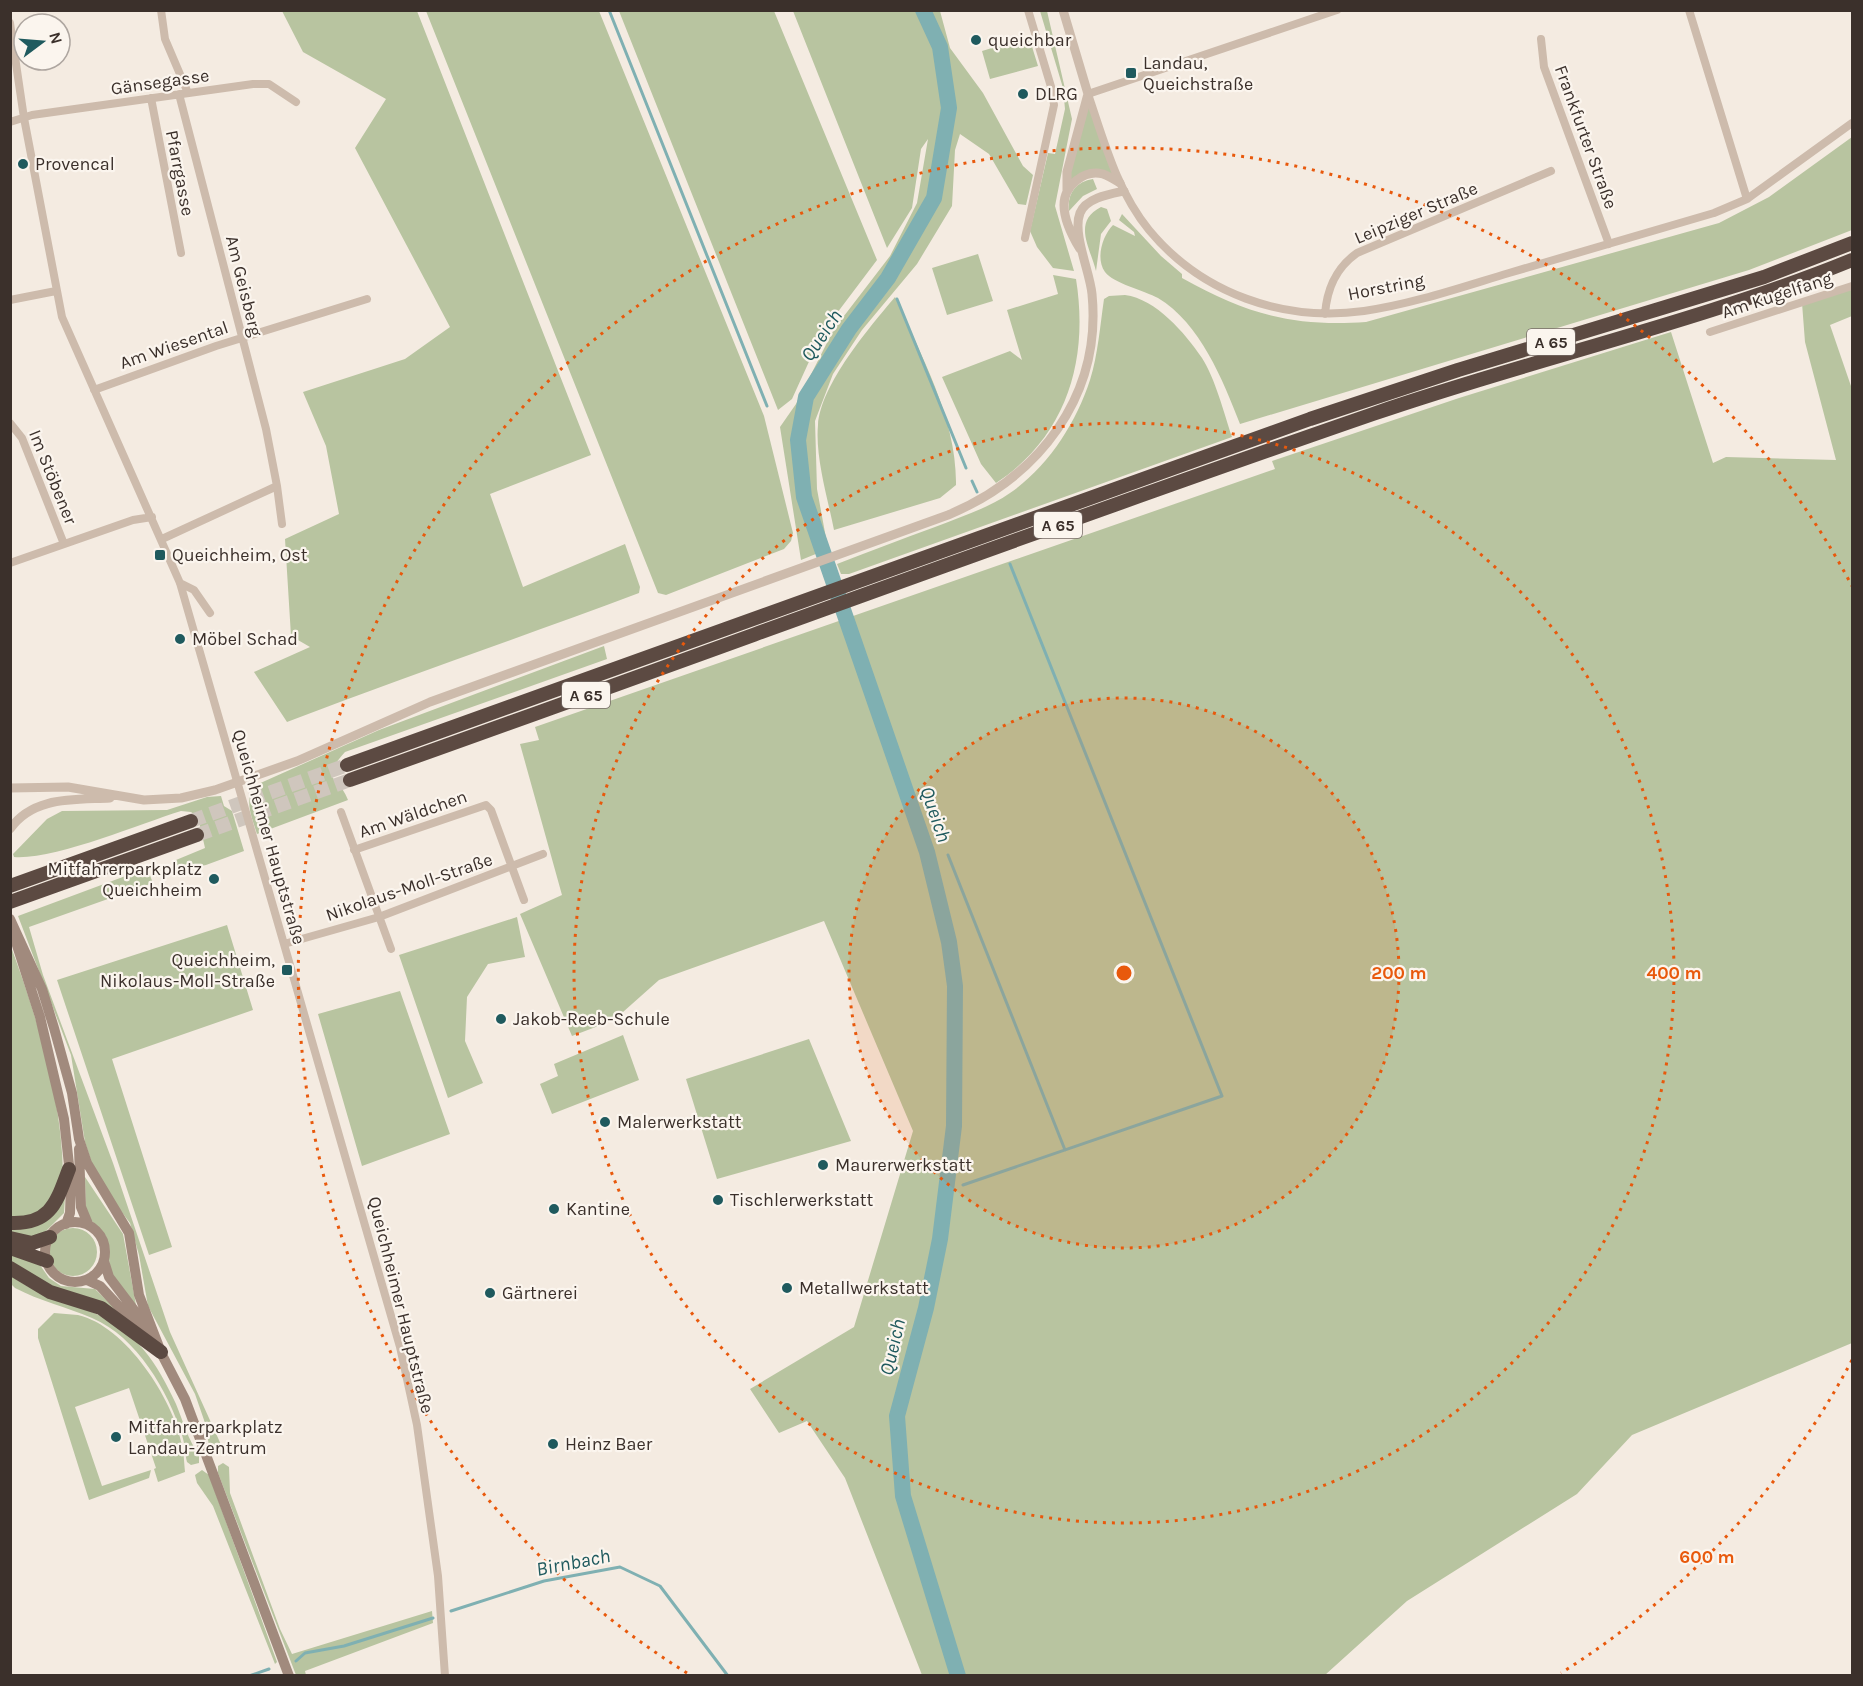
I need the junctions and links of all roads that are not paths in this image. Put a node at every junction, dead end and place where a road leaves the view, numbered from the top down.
1 (161, 10) edge
2 (1028, 10) edge
3 (1063, 10) edge
4 (1337, 10) edge
5 (1689, 10) edge
6 (10, 23) edge
7 (1541, 39) dead end
8 (184, 94) junction
9 (1088, 94) junction
10 (151, 98) junction
11 (296, 102) dead end
12 (24, 118) junction
13 (10, 122) edge
14 (1852, 123) edge
15 (1551, 171) dead end
16 (1122, 187) junction
17 (1067, 192) junction
18 (1747, 199) junction
19 (1024, 238) dead end
20 (1852, 243) edge
21 (1609, 244) junction
22 (1083, 253) junction
23 (181, 254) dead end
24 (1852, 260) edge
25 (1852, 286) edge
26 (56, 291) junction
27 (367, 299) dead end
28 (10, 300) edge
29 (1325, 314) junction
30 (1710, 332) dead end
31 (242, 338) junction
32 (94, 390) junction
33 (10, 423) edge
34 (277, 486) junction
35 (153, 517) junction
36 (282, 524) dead end
37 (162, 539) junction
38 (64, 544) junction
39 (10, 563) edge
40 (180, 583) junction
41 (210, 613) dead end
42 (347, 765) tunnel mouth
43 (350, 780) tunnel mouth
44 (238, 783) junction
45 (10, 788) edge
46 (122, 798) junction
47 (341, 812) dead end
48 (191, 821) tunnel mouth
49 (10, 828) edge
50 (197, 835) tunnel mouth
51 (354, 850) junction
52 (543, 854) dead end
53 (511, 867) junction
54 (10, 886) edge
55 (524, 900) dead end
56 (10, 902) edge
57 (379, 917) junction
58 (10, 920) edge
59 (284, 945) junction
60 (391, 949) dead end
61 (79, 1139) junction
62 (69, 1169) junction
63 (10, 1223) edge
64 (66, 1224) junction
65 (88, 1224) junction
66 (50, 1237) junction
67 (10, 1238) edge
68 (10, 1248) edge
69 (47, 1261) junction
70 (104, 1261) junction
71 (10, 1268) edge
72 (87, 1280) junction
73 (161, 1352) junction
74 (289, 1676) edge
75 (444, 1676) edge

1 - 8 street, Am Geisberg
2 - 19 street
3 - 9 street, Horstring
4 - 9 street
5 - 18 street
6 - 12 street, Queichheimer Hauptstraße
7 - 21 street, Frankfurter Straße
8 - 10 street, Gänsegasse
8 - 11 street, Gänsegasse
8 - 31 street, Am Geisberg
9 - 16 street, Horstring
9 - 17 street
10 - 12 street, Gänsegasse
10 - 23 street, Pfarrgasse
12 - 13 street, Gänsegasse
12 - 26 street, Queichheimer Hauptstraße
14 - 18 street, Horstring
15 - 29 street, Leipziger Straße
16 - 17 street
16 - 22 street
16 - 29 street, Horstring
17 - 22 street
18 - 21 street, Horstring
20 - 42 highway, A 65
21 - 29 street, Horstring
22 - 44 street
24 - 43 highway, A 65
25 - 30 street, Am Kugelfang
26 - 28 street
26 - 32 street, Queichheimer Hauptstraße
27 - 31 street, Am Wiesental
31 - 32 street, Am Wiesental
31 - 34 street, Am Geisberg
32 - 35 street, Queichheimer Hauptstraße
33 - 38 street, Im Stöbener
34 - 36 street, Am Geisberg
34 - 37 street
35 - 37 street, Queichheimer Hauptstraße
35 - 38 street, Im Stöbener
37 - 40 street, Queichheimer Hauptstraße
38 - 39 street, Im Stöbener
40 - 41 street
40 - 44 street, Queichheimer Hauptstraße
44 - 46 street
44 - 59 street, Queichheimer Hauptstraße
45 - 46 street
46 - 49 street
47 - 51 street
48 - 54 highway
50 - 56 highway
51 - 53 street, Am Wäldchen
51 - 57 street
52 - 53 street, Nikolaus-Moll-Straße
53 - 55 street, Am Wäldchen
53 - 57 street, Nikolaus-Moll-Straße
57 - 59 street, Nikolaus-Moll-Straße
57 - 60 street
58 - 61 main road
58 - 62 main road
59 - 75 street, Queichheimer Hauptstraße
61 - 65 main road
61 - 73 main road
62 - 63 highway
62 - 64 main road
64 - 65 main road
64 - 66 main road
65 - 70 main road
66 - 67 highway
66 - 69 main road
68 - 69 highway
69 - 72 main road
70 - 72 main road
70 - 73 main road
71 - 73 highway
72 - 73 main road
73 - 74 main road

